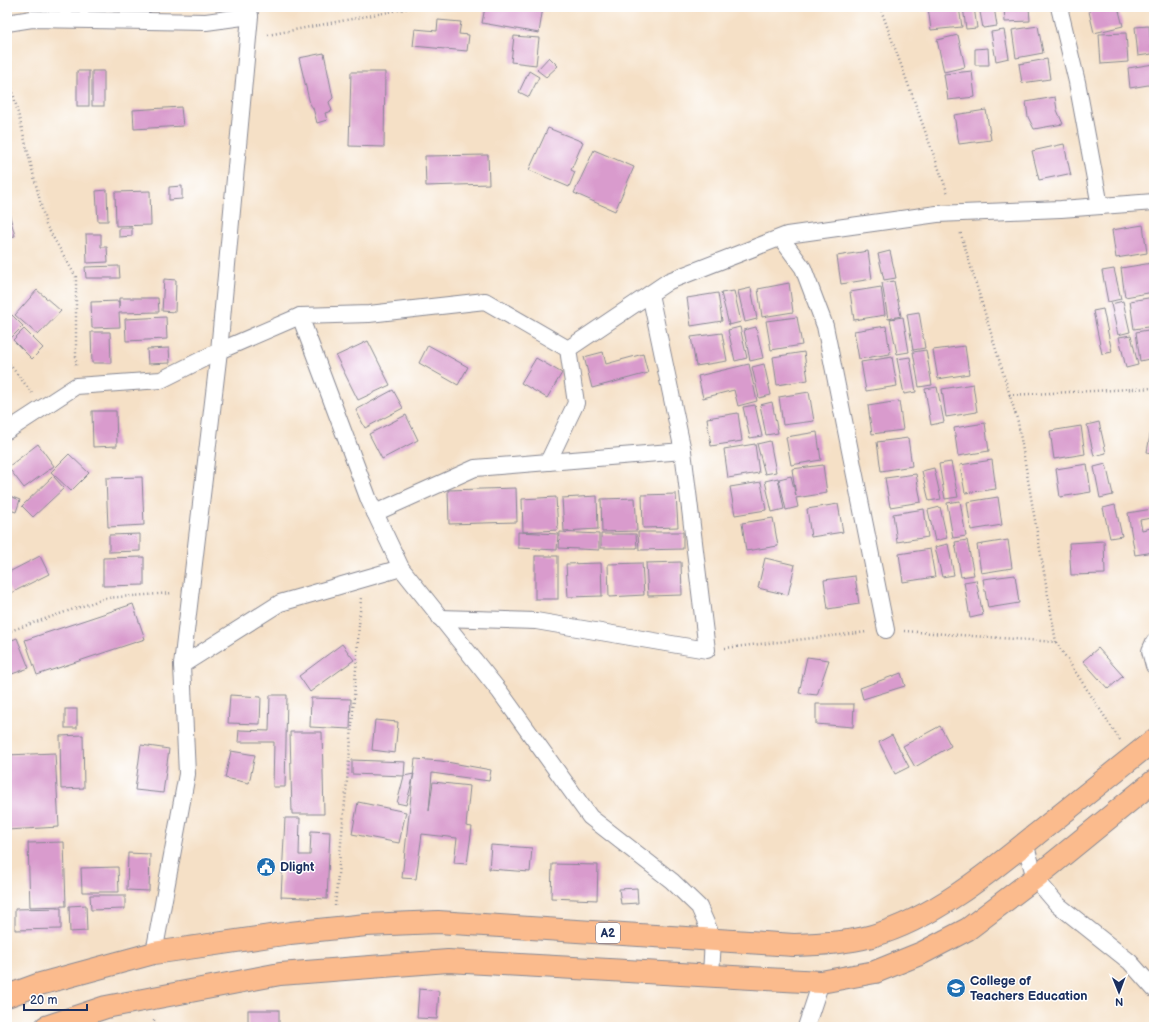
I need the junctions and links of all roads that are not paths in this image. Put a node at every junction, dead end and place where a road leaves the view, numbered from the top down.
1 (1059, 7) edge
2 (249, 11) edge
3 (7, 23) edge
4 (1154, 202) edge
5 (1100, 206) junction
6 (781, 238) junction
7 (650, 294) junction
8 (300, 316) junction
9 (568, 349) junction
10 (219, 351) junction
11 (7, 431) edge
12 (683, 451) junction
13 (548, 462) junction
14 (375, 513) junction
15 (401, 568) junction
16 (440, 618) junction
17 (886, 630) road end
18 (1154, 642) edge
19 (182, 665) junction
20 (1154, 666) edge
21 (1154, 740) edge
22 (1154, 781) edge
23 (1025, 843) junction
24 (1035, 878) junction
25 (714, 939) junction
26 (154, 953) junction
27 (711, 975) junction
28 (821, 982) junction
29 (1154, 989) edge
30 (7, 996) edge
31 (46, 1027) edge
32 (806, 1027) edge

1 - 5 street
2 - 3 street
2 - 10 street
4 - 5 street
5 - 6 street
6 - 7 street
6 - 17 street
7 - 9 street
7 - 12 street
8 - 9 street
8 - 10 street
8 - 14 street
9 - 13 street
10 - 11 street
10 - 19 street
12 - 13 street
12 - 16 street
13 - 14 street
14 - 15 street
15 - 16 street
15 - 19 street
16 - 25 street
18 - 20 street
19 - 26 street
21 - 23 highway, A2
22 - 24 highway
23 - 24 street
23 - 25 highway, A2
24 - 28 highway
24 - 29 street
25 - 26 highway, A2
25 - 27 street
26 - 30 highway, A2
27 - 28 highway
27 - 31 highway
28 - 32 street

